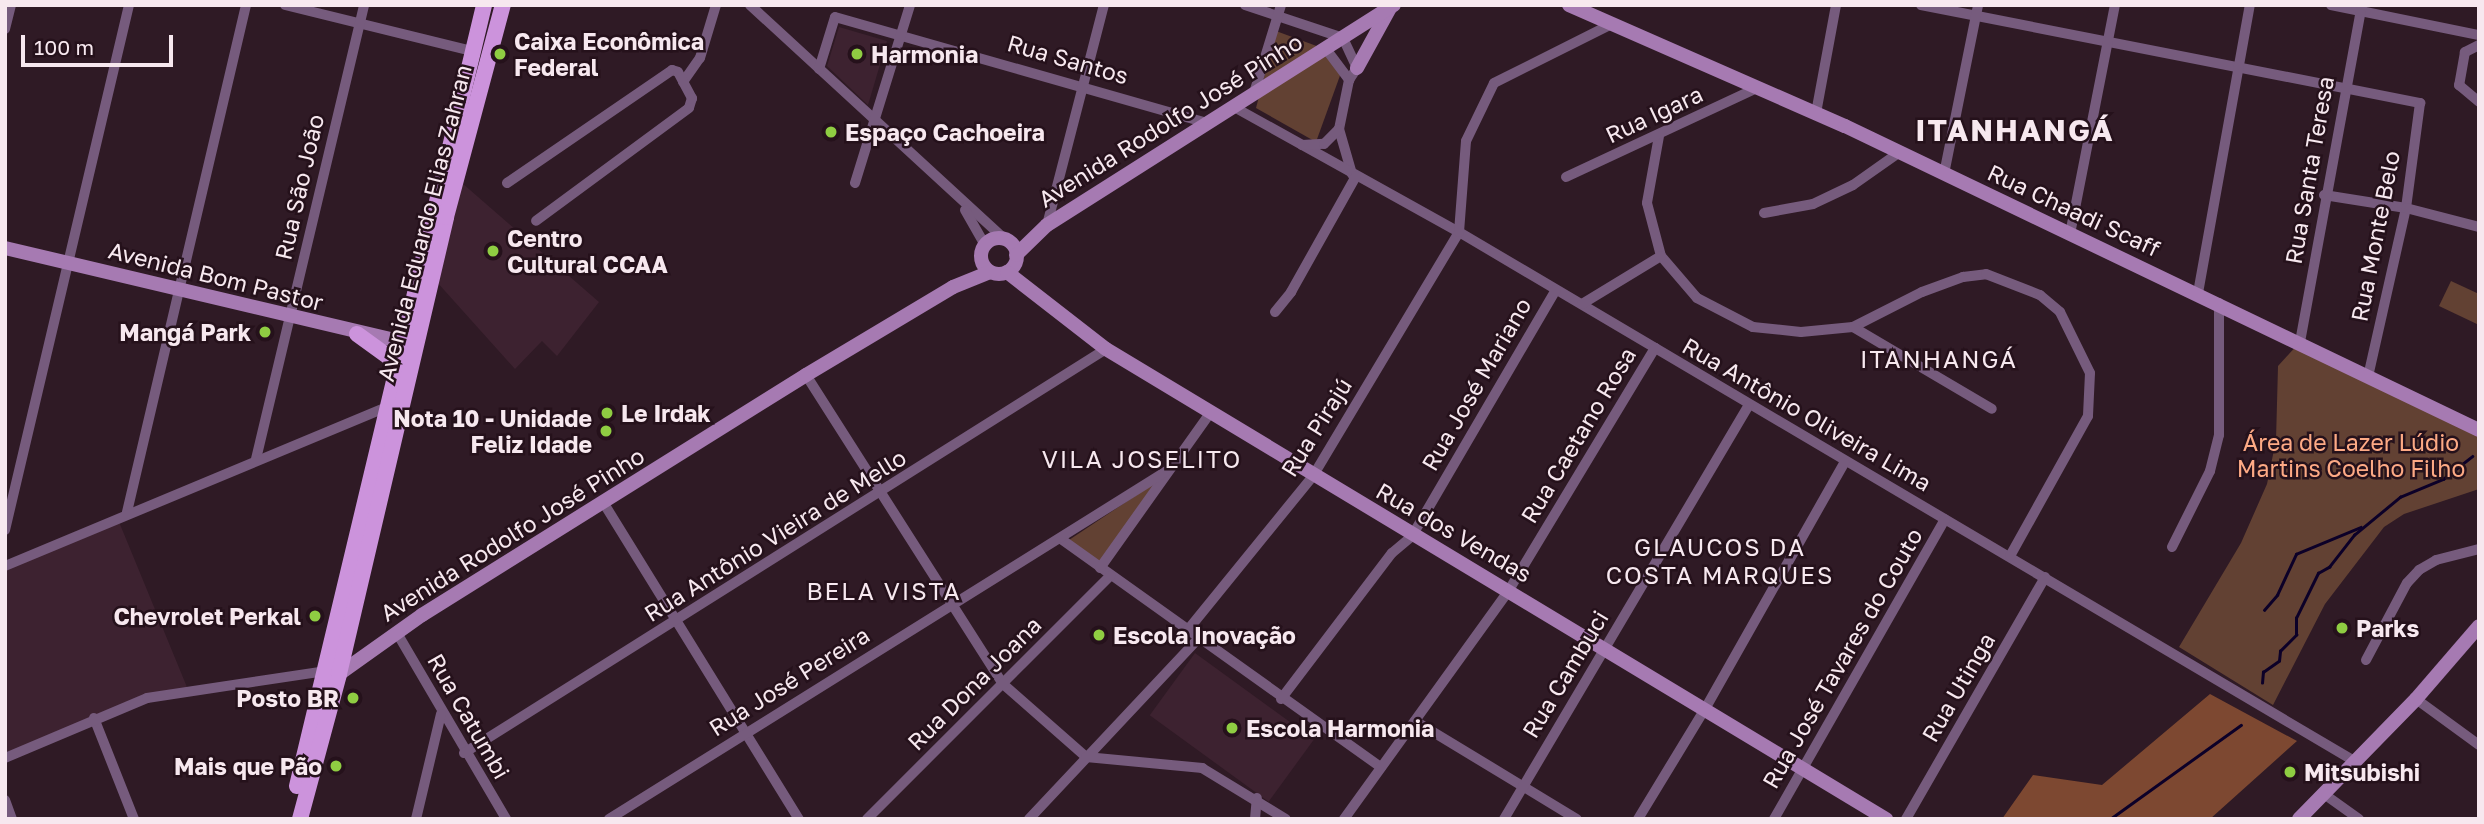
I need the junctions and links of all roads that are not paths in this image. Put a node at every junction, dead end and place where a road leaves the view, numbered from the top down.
1 (11, 5) edge
2 (129, 5) edge
3 (246, 5) edge
4 (285, 5) edge
5 (364, 5) edge
6 (484, 5) edge
7 (503, 5) edge
8 (716, 5) edge
9 (750, 5) edge
10 (910, 5) edge
11 (1104, 5) edge
12 (1245, 5) edge
13 (1569, 5) edge
14 (1836, 5) edge
15 (1922, 5) edge
16 (2115, 5) edge
17 (2250, 5) edge
18 (2331, 5) edge
19 (1392, 6) edge
20 (2362, 8) edge
21 (1280, 10) edge
22 (1977, 10) edge
23 (359, 23) junction
24 (1610, 25) junction
25 (5, 29) edge
26 (901, 34) junction
27 (2479, 34) edge
28 (1343, 38) junction
29 (2108, 39) junction
30 (2479, 46) edge
31 (1325, 49) junction
32 (472, 51) junction
33 (819, 69) junction
34 (2238, 69) junction
35 (1353, 74) junction
36 (683, 82) junction
37 (1081, 83) junction
38 (2345, 86) junction
39 (1759, 88) junction
40 (1254, 93) junction
41 (2479, 102) edge
42 (1234, 107) junction
43 (1816, 113) junction
44 (873, 122) junction
45 (1207, 123) junction
46 (1339, 129) junction
47 (1659, 136) junction
48 (1299, 145) junction
49 (1897, 154) junction
50 (1944, 174) junction
51 (1354, 175) junction
52 (1566, 177) dead end
53 (507, 183) dead end
54 (855, 183) dead end
55 (2325, 195) junction
56 (957, 199) junction
57 (2406, 208) junction
58 (1764, 213) dead end
59 (536, 220) dead end
60 (2478, 223) edge
61 (1045, 227) junction
62 (1459, 232) junction
63 (2070, 234) junction
64 (1007, 241) junction
65 (5, 248) edge
66 (983, 250) junction
67 (1017, 255) junction
68 (1661, 256) junction
69 (66, 263) junction
70 (990, 272) junction
71 (1007, 272) junction
72 (953, 287) junction
73 (178, 290) junction
74 (1556, 290) junction
75 (2197, 293) junction
76 (2219, 303) junction
77 (1582, 304) junction
78 (1275, 312) dead end
79 (290, 318) junction
80 (1853, 327) junction
81 (357, 334) junction
82 (2300, 342) junction
83 (409, 343) junction
84 (1655, 348) junction
85 (1107, 349) junction
86 (397, 363) junction
87 (806, 375) junction
88 (2368, 376) junction
89 (1748, 406) junction
90 (387, 407) junction
91 (1992, 409) dead end
92 (1210, 413) junction
93 (2479, 430) edge
94 (256, 459) junction
95 (1844, 463) junction
96 (1170, 469) junction
97 (1313, 476) junction
98 (880, 493) junction
99 (603, 502) junction
100 (127, 512) junction
101 (1945, 519) junction
102 (5, 530) edge
103 (1412, 536) junction
104 (1061, 539) junction
105 (2172, 547) dead end
106 (2479, 549) edge
107 (2010, 556) junction
108 (5, 566) edge
109 (1100, 568) junction
110 (1110, 576) junction
111 (2045, 577) junction
112 (1510, 590) junction
113 (950, 607) junction
114 (675, 623) junction
115 (2479, 626) edge
116 (1187, 631) junction
117 (397, 634) junction
118 (1198, 639) junction
119 (1603, 650) junction
120 (2366, 660) dead end
121 (334, 665) junction
122 (1003, 684) junction
123 (1281, 699) junction
124 (2417, 699) junction
125 (1705, 709) junction
126 (441, 714) junction
127 (94, 718) junction
128 (1415, 721) junction
129 (743, 733) junction
130 (2479, 745) edge
131 (464, 753) junction
132 (1086, 757) junction
133 (5, 758) edge
134 (2356, 762) junction
135 (1381, 766) junction
136 (1804, 769) junction
137 (1523, 785) junction
138 (2324, 794) junction
139 (1257, 798) junction
140 (5, 800) edge
141 (12, 819) edge
142 (134, 819) edge
143 (289, 819) edge
144 (300, 819) edge
145 (416, 819) edge
146 (506, 819) edge
147 (609, 819) edge
148 (799, 819) edge
149 (867, 819) edge
150 (1028, 819) edge
151 (1255, 819) edge
152 (1286, 819) edge
153 (1344, 819) edge
154 (1504, 819) edge
155 (1577, 819) edge
156 (1637, 819) edge
157 (1774, 819) edge
158 (1886, 819) edge
159 (1906, 819) edge
160 (2300, 819) edge
161 (2359, 819) edge

1 - 25 street
2 - 69 street
3 - 73 street
4 - 23 street
5 - 23 street, Rua São João
6 - 32 main road, Avenida Eduardo Elias Zahran
7 - 83 main road, Avenida Eduardo Elias Zahran
8 - 36 street
9 - 33 street
10 - 26 street
11 - 37 street
12 - 21 street
13 - 24 street, Rua Chaadi Scaff
14 - 43 street
15 - 22 street
16 - 29 street
17 - 34 street
18 - 20 street
19 - 28 street, Avenida Rodolfo José Pinho
19 - 35 street
20 - 27 street
20 - 38 street, Rua Santa Teresa
21 - 28 street
21 - 40 street
22 - 29 street
22 - 50 street
23 - 32 street
23 - 79 street, Rua São João
24 - 39 street, Rua Chaadi Scaff
24 - 62 street
26 - 33 street, Rua Santos
26 - 37 street, Rua Santos
26 - 44 street
28 - 31 street, Avenida Rodolfo José Pinho
28 - 35 street
29 - 34 street
29 - 63 street
30 - 41 street
31 - 35 street
31 - 40 street, Avenida Rodolfo José Pinho
32 - 83 main road, Avenida Eduardo Elias Zahran
33 - 44 street
34 - 38 street
34 - 75 street
35 - 46 street
36 - 53 street
36 - 59 street
37 - 45 street, Rua Santos
37 - 61 street
38 - 55 street, Rua Santa Teresa
38 - 57 street, Rua Monte Belo
39 - 43 street, Rua Chaadi Scaff
39 - 47 street, Rua Igara
40 - 42 street, Avenida Rodolfo José Pinho
42 - 45 street, Avenida Rodolfo José Pinho
42 - 48 street, Rua Antônio Oliveira Lima
43 - 49 street, Rua Chaadi Scaff
44 - 54 street
44 - 56 street
45 - 61 street, Avenida Rodolfo José Pinho
46 - 48 street
46 - 51 street
47 - 52 street, Rua Igara
47 - 68 street
48 - 51 street, Rua Antônio Oliveira Lima
49 - 50 street, Rua Chaadi Scaff
49 - 58 street
50 - 63 street, Rua Chaadi Scaff
51 - 62 street, Rua Antônio Oliveira Lima
51 - 78 street
55 - 57 street
55 - 82 street, Rua Santa Teresa
56 - 64 street
56 - 66 street
57 - 60 street
57 - 88 street, Rua Monte Belo
61 - 64 street
61 - 67 street
62 - 74 street, Rua Antônio Oliveira Lima
62 - 97 street, Rua Pirajú
63 - 75 street, Rua Chaadi Scaff
64 - 66 street
64 - 67 street
65 - 69 street, Avenida Bom Pastor
66 - 70 street
66 - 72 street
67 - 71 street
68 - 77 street
68 - 80 street
69 - 73 street, Avenida Bom Pastor
69 - 102 street
70 - 71 street
70 - 72 street
71 - 85 street, Rua dos Vendas
72 - 87 street, Avenida Rodolfo José Pinho
73 - 79 street, Avenida Bom Pastor
73 - 100 street
74 - 77 street, Rua Antônio Oliveira Lima
74 - 103 street, Rua José Mariano
75 - 76 street, Rua Chaadi Scaff
76 - 82 street, Rua Chaadi Scaff
76 - 105 street
77 - 84 street, Rua Antônio Oliveira Lima
79 - 81 street, Avenida Bom Pastor
79 - 94 street, Rua São João
80 - 91 street
80 - 107 street
81 - 83 street, Avenida Bom Pastor
81 - 86 main road
82 - 88 street, Rua Chaadi Scaff
83 - 86 main road, Avenida Eduardo Elias Zahran
83 - 121 main road, Avenida Eduardo Elias Zahran
84 - 89 street, Rua Antônio Oliveira Lima
84 - 112 street, Rua Caetano Rosa
85 - 92 street, Rua dos Vendas
85 - 98 street, Rua Antônio Vieira de Mello
86 - 90 main road, Avenida Eduardo Elias Zahran
87 - 98 street
87 - 99 street, Avenida Rodolfo José Pinho
88 - 93 street, Rua Chaadi Scaff
89 - 95 street, Rua Antônio Oliveira Lima
89 - 119 street, Rua Cambuci
90 - 94 street
90 - 121 main road, Avenida Eduardo Elias Zahran
92 - 96 street
92 - 97 street, Rua dos Vendas
94 - 100 street
95 - 101 street, Rua Antônio Oliveira Lima
95 - 125 street
96 - 104 street, Rua José Pereira
96 - 109 street
97 - 103 street, Rua dos Vendas
97 - 116 street, Rua Pirajú
98 - 113 street
98 - 114 street, Rua Antônio Vieira de Mello
99 - 114 street
99 - 117 street, Avenida Rodolfo José Pinho
100 - 108 street
101 - 107 street, Rua Antônio Oliveira Lima
101 - 136 street, Rua José Tavares do Couto
103 - 112 street, Rua dos Vendas
103 - 123 street, Rua José Mariano
104 - 109 street
104 - 113 street, Rua José Pereira
106 - 120 street
107 - 111 street, Rua Antônio Oliveira Lima
109 - 110 street
110 - 116 street
110 - 122 street, Rua Dona Joana
111 - 134 street, Rua Antônio Oliveira Lima
111 - 159 street, Rua Utinga
112 - 119 street, Rua dos Vendas
112 - 128 street, Rua Caetano Rosa
113 - 122 street
113 - 129 street, Rua José Pereira
114 - 129 street
114 - 131 street, Rua Antônio Vieira de Mello
115 - 124 street
116 - 118 street
117 - 121 street, Avenida Rodolfo José Pinho
117 - 126 street, Rua Catumbi
118 - 123 street
118 - 132 street
119 - 125 street, Rua dos Vendas
119 - 137 street, Rua Cambuci
121 - 127 street
121 - 143 main road, Avenida Eduardo Elias Zahran
121 - 144 main road, Avenida Eduardo Elias Zahran
122 - 132 street
122 - 149 street, Rua Dona Joana
123 - 135 street
124 - 130 street
124 - 134 street
125 - 136 street, Rua dos Vendas
125 - 156 street
126 - 131 street, Rua Catumbi
126 - 145 street
127 - 133 street
127 - 142 street
128 - 135 street, Rua Caetano Rosa
128 - 137 street
129 - 147 street, Rua José Pereira
129 - 148 street
131 - 146 street, Rua Catumbi
132 - 139 street
132 - 150 street
134 - 138 street
135 - 153 street, Rua Caetano Rosa
136 - 157 street, Rua José Tavares do Couto
136 - 158 street, Rua dos Vendas
137 - 154 street, Rua Cambuci
137 - 155 street
138 - 160 street
138 - 161 street
139 - 151 street
139 - 152 street
140 - 141 street

